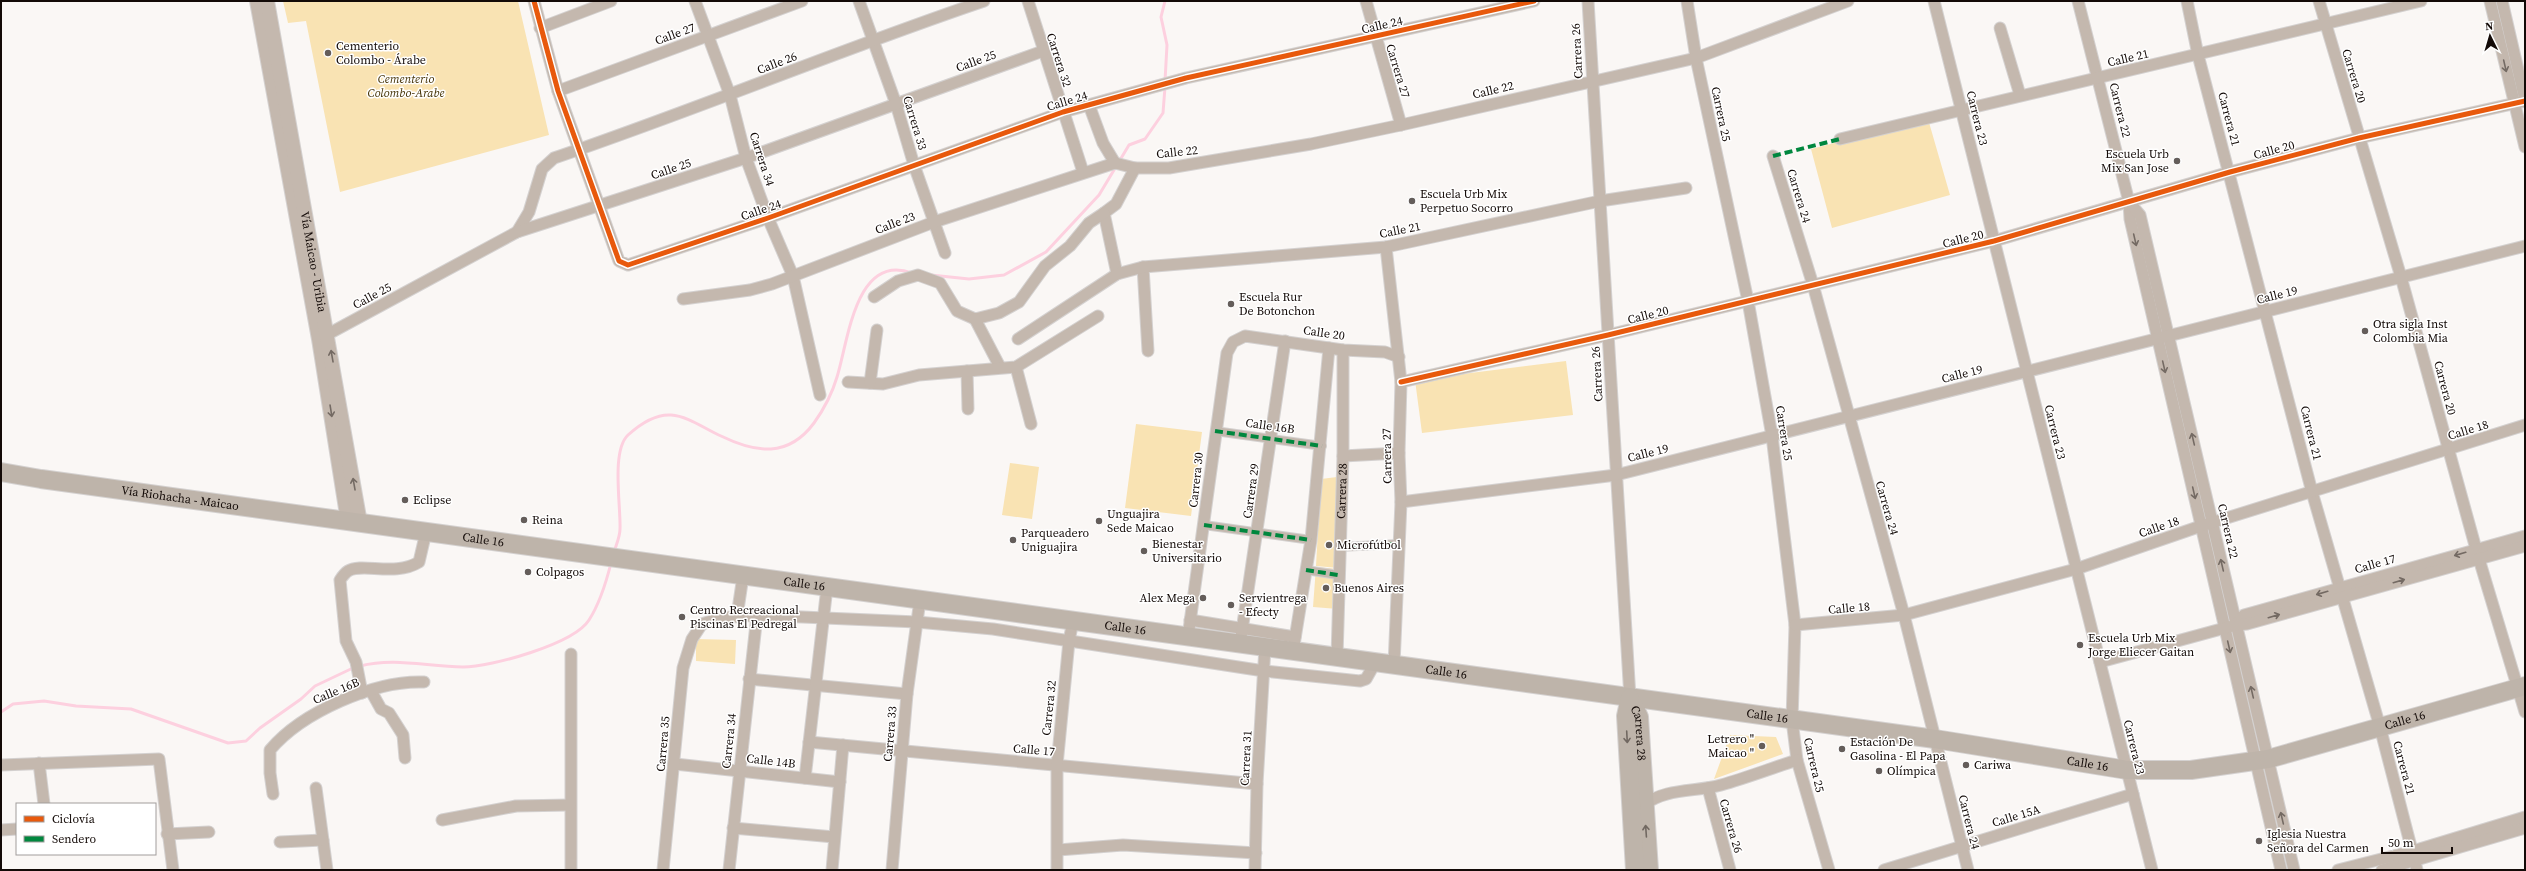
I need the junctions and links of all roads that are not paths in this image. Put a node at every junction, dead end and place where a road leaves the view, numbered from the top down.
1 (257, 1) edge
2 (267, 1) edge
3 (534, 1) edge
4 (611, 1) edge
5 (695, 1) edge
6 (802, 1) edge
7 (858, 1) edge
8 (984, 1) edge
9 (1028, 1) edge
10 (1366, 1) edge
11 (1534, 1) edge
12 (1588, 1) edge
13 (1687, 1) edge
14 (1848, 1) edge
15 (1934, 1) edge
16 (2078, 1) edge
17 (2187, 1) edge
18 (2319, 1) edge
19 (2421, 1) edge
20 (2490, 1) edge
21 (2502, 1) edge
22 (2324, 25) junction
23 (540, 28) junction
24 (2000, 28) dead end
25 (708, 36) junction
26 (1374, 37) junction
27 (871, 39) junction
28 (1043, 51) junction
29 (2198, 55) junction
30 (1696, 58) junction
31 (2099, 78) junction
32 (1592, 80) junction
33 (558, 91) junction
34 (730, 95) junction
35 (2020, 95) junction
36 (2525, 100) edge
37 (896, 104) junction
38 (2514, 104) junction
39 (1088, 105) junction
40 (1961, 109) junction
41 (1063, 112) junction
42 (1401, 124) junction
43 (2359, 138) junction
44 (1840, 140) dead end
45 (2525, 147) edge
46 (579, 149) junction
47 (1773, 156) dead end
48 (746, 158) junction
49 (1115, 162) junction
50 (914, 165) junction
51 (1135, 168) junction
52 (1083, 172) junction
53 (2230, 172) junction
54 (1686, 188) dead end
55 (1600, 201) junction
56 (2129, 202) junction
57 (599, 208) junction
58 (1104, 213) junction
59 (768, 218) junction
60 (934, 222) junction
61 (517, 232) junction
62 (1994, 241) junction
63 (2525, 246) edge
64 (1386, 247) junction
65 (945, 253) dead end
66 (1143, 267) junction
67 (1117, 274) junction
68 (793, 276) junction
69 (2401, 277) junction
70 (1813, 285) junction
71 (874, 297) dead end
72 (683, 299) dead end
73 (1748, 301) junction
74 (2266, 311) junction
75 (1098, 316) dead end
76 (976, 319) junction
77 (877, 330) dead end
78 (1608, 335) junction
79 (1245, 336) joint
80 (324, 337) junction
81 (2163, 337) junction
82 (1018, 339) dead end
83 (1285, 341) junction
84 (1329, 348) junction
85 (1343, 350) junction
86 (1148, 351) dead end
87 (1399, 357) junction
88 (1000, 367) junction
89 (1016, 367) junction
90 (967, 370) junction
91 (2027, 371) junction
92 (848, 382) dead end
93 (1401, 382) junction
94 (870, 383) junction
95 (820, 395) dead end
96 (968, 409) dead end
97 (1848, 417) junction
98 (1031, 424) dead end
99 (2525, 425) edge
100 (1215, 431) junction
101 (1772, 436) junction
102 (1271, 440) junction
103 (1322, 446) junction
104 (2448, 449) junction
105 (1399, 453) junction
106 (1343, 456) junction
107 (1, 472) edge
108 (1616, 475) junction
109 (2312, 492) junction
110 (1401, 502) junction
111 (354, 522) junction
112 (2213, 523) junction
113 (1204, 525) junction
114 (2201, 526) junction
115 (426, 532) junction
116 (1258, 532) junction
117 (2525, 536) edge
118 (1311, 540) junction
119 (1400, 544) junction
120 (2525, 546) edge
121 (1338, 548) junction
122 (2477, 554) junction
123 (2076, 569) junction
124 (1306, 570) junction
125 (1338, 575) junction
126 (743, 576) junction
127 (827, 587) junction
128 (2341, 592) junction
129 (920, 600) junction
130 (757, 615) junction
131 (1904, 615) junction
132 (737, 616) junction
133 (823, 616) junction
134 (1073, 621) junction
135 (917, 622) junction
136 (1795, 625) junction
137 (2236, 625) junction
138 (1189, 628) junction
139 (2225, 628) junction
140 (1242, 637) junction
141 (1069, 641) junction
142 (1294, 644) junction
143 (1265, 648) junction
144 (571, 654) dead end
145 (1337, 657) junction
146 (1375, 662) junction
147 (2100, 662) junction
148 (1394, 665) junction
149 (1264, 671) junction
150 (749, 679) junction
151 (424, 682) dead end
152 (815, 685) junction
153 (2522, 687) edge
154 (367, 692) junction
155 (907, 694) junction
156 (1630, 698) junction
157 (2525, 712) edge
158 (1792, 720) junction
159 (2380, 727) junction
160 (1935, 739) junction
161 (809, 742) junction
162 (843, 745) junction
163 (902, 751) junction
164 (405, 758) dead end
165 (1797, 760) junction
166 (2262, 760) junction
167 (39, 763) junction
168 (675, 764) junction
169 (1, 765) edge
170 (1057, 766) junction
171 (2126, 770) junction
172 (739, 771) junction
173 (805, 778) junction
174 (840, 782) junction
175 (1257, 784) junction
176 (316, 788) dead end
177 (1708, 788) junction
178 (273, 794) dead end
179 (2133, 794) junction
180 (44, 803) edge
181 (570, 805) junction
182 (1644, 805) junction
183 (2525, 817) edge
184 (442, 820) dead end
185 (733, 828) junction
186 (2525, 828) edge
187 (16, 829) edge
188 (163, 829) edge
189 (1, 830) edge
190 (209, 832) dead end
191 (834, 837) junction
192 (322, 840) junction
193 (280, 842) dead end
194 (1962, 847) junction
195 (1058, 850) junction
196 (1256, 853) junction
197 (2415, 861) edge
198 (173, 870) edge
199 (327, 870) edge
200 (572, 870) edge
201 (663, 870) edge
202 (729, 870) edge
203 (832, 870) edge
204 (892, 870) edge
205 (1057, 870) edge
206 (1255, 870) edge
207 (1635, 870) edge
208 (1649, 870) edge
209 (1730, 870) edge
210 (1829, 870) edge
211 (1884, 870) edge
212 (1968, 870) edge
213 (2152, 870) edge
214 (2281, 870) edge
215 (2294, 870) edge
216 (2338, 870) edge
217 (2382, 870) edge

1 - 80 street, Vía Maicao - Uribia
2 - 80 street, Vía Maicao - Uribia
3 - 23 street
4 - 23 street
5 - 25 street, Carrera 34
6 - 25 street, Calle 27
7 - 27 street, Carrera 33
8 - 27 street, Calle 26
9 - 28 street, Carrera 32
10 - 26 street, Carrera 27
11 - 26 street, Calle 24
12 - 32 street, Carrera 26
13 - 30 street, Carrera 25
14 - 30 street, Calle 22
15 - 40 street, Carrera 23
16 - 31 street, Carrera 22
17 - 29 street, Carrera 21
18 - 22 street, Carrera 20
19 - 22 street, Calle 21
20 -> 38 street
21 - 36 street
22 - 29 street, Calle 21
22 - 43 street, Carrera 20
23 - 33 street
24 - 35 street
25 - 33 street, Calle 27
25 - 34 street, Carrera 34
26 - 39 street, Calle 24
26 - 42 street, Carrera 27
27 - 34 street, Calle 26
27 - 37 street, Carrera 33
28 - 37 street, Calle 25
28 - 41 street, Carrera 32
29 - 31 street, Calle 21
29 - 53 street, Carrera 21
30 - 32 street, Calle 22
30 - 73 street, Carrera 25
31 - 35 street, Calle 21
31 - 56 street, Carrera 22
32 - 42 street, Calle 22
32 - 55 street, Carrera 26
33 - 46 street
34 - 46 street, Calle 26
34 - 48 street, Carrera 34
35 - 40 street, Calle 21
36 - 38 street, Calle 20
37 - 48 street, Calle 25
37 - 50 street, Carrera 33
38 - 43 street, Calle 20
38 - 45 street
39 - 41 street, Calle 24
39 - 49 street
40 - 44 street, Calle 21
40 - 62 street, Carrera 23
41 - 50 street, Calle 24
41 - 52 street, Carrera 32
42 - 51 street, Calle 22
43 - 53 street, Calle 20
43 - 69 street, Carrera 20
46 - 57 street
46 - 61 street, Calle 26
47 - 70 street, Carrera 24
48 - 57 street, Calle 25
48 - 59 street, Carrera 34
49 - 51 street, Calle 22
49 - 52 street, Calle 23
50 - 59 street, Calle 24
50 - 60 street, Carrera 33
51 - 58 street
52 - 60 street, Calle 23
53 - 56 street, Calle 20
53 - 74 street, Carrera 21
54 - 55 street, Calle 21
55 - 64 street, Calle 21
55 - 78 street, Carrera 26
56 - 62 street, Calle 20
56 - 81 street, Carrera 22
57 - 59 street, Calle 24
57 - 61 street, Calle 25
58 - 67 street
58 - 76 street
59 - 68 street, Carrera 34
60 - 65 street, Carrera 33
60 - 68 street, Calle 23
61 - 80 street, Calle 25
62 - 70 street, Calle 20
62 - 91 street, Carrera 23
63 - 69 street, Calle 19
64 - 66 street, Calle 21
64 - 87 street, Carrera 27
66 - 67 street, Calle 21
66 - 86 street
67 - 82 street, Calle 21
68 - 72 street, Calle 23
68 - 95 street, Carrera 34
69 - 74 street, Calle 19
69 - 104 street, Carrera 20
70 - 73 street, Calle 20
70 - 97 street, Carrera 24
71 - 76 street
73 - 78 street, Calle 20
73 - 101 street, Carrera 25
74 - 81 street, Calle 19
74 - 109 street, Carrera 21
75 - 89 street
76 - 88 street
77 - 94 street
78 - 93 street, Calle 20
78 - 108 street, Carrera 26
79 - 83 street, Calle 20
79 - 100 street, Carrera 30
80 - 111 street, Vía Maicao - Uribia
81 - 91 street, Calle 19
112 -> 81 street, Carrera 22
81 -> 114 street, Carrera 22
83 - 84 street, Calle 20
83 - 102 street, Carrera 29
84 - 85 street, Calle 20
84 - 103 street, Carrera 28
85 - 87 street, Calle 20
85 - 106 street, Carrera 28
87 - 93 street, Carrera 27
88 - 89 street
88 - 90 street
89 - 98 street
90 - 94 street
90 - 96 street
91 - 97 street, Calle 19
91 - 123 street, Carrera 23
92 - 94 street
93 - 105 street, Carrera 27
97 - 101 street, Calle 19
97 - 131 street, Carrera 24
99 - 104 street, Calle 18
100 - 102 street, Calle 16B
100 - 113 street, Carrera 30
101 - 108 street, Calle 19
101 - 136 street, Carrera 25
102 - 103 street, Calle 16B
102 - 116 street, Carrera 29
103 - 118 street, Carrera 28
104 - 109 street, Calle 18
104 - 122 street, Carrera 20
105 - 106 street
105 - 110 street, Carrera 27
106 - 121 street, Carrera 28
107 - 111 highway, Vía Riohacha - Maicao
108 - 110 street, Calle 19
108 - 156 street, Carrera 26
109 - 112 street, Calle 18
109 - 128 street, Carrera 21
110 - 119 street, Carrera 27
111 - 115 highway, Calle 16
112 - 114 street, Calle 18
137 -> 112 street, Carrera 22
113 - 116 street
113 - 138 street, Carrera 30
114 - 123 street, Calle 18
114 - 139 street, Carrera 22
115 - 126 highway, Calle 16
115 - 154 street
116 - 118 street
116 - 140 street, Carrera 29
117 - 122 street, Calle 17
118 - 124 street, Carrera 28
119 - 121 street
119 - 148 street, Carrera 27
120 - 122 street, Calle 17
121 - 125 street, Carrera 28
122 - 128 street, Calle 17
122 - 153 street, Carrera 20
123 - 131 street, Calle 18
123 - 147 street, Carrera 23
124 - 125 street
124 - 142 street, Carrera 28
125 - 145 street, Carrera 28
126 - 127 highway, Calle 16
126 - 132 street
127 - 129 highway, Calle 16
127 - 133 street
128 - 137 street, Calle 17
128 - 159 street, Carrera 21
129 - 134 highway, Calle 16
129 - 135 street, Carrera 33
130 - 132 street
130 - 133 street
130 - 150 street, Carrera 34
131 - 136 street, Calle 18
131 - 160 street, Carrera 24
132 - 168 street, Carrera 35
133 - 135 street
133 - 152 street
134 - 138 highway, Calle 16
134 - 141 street, Carrera 32
135 - 141 street
135 - 155 street, Carrera 33
136 - 158 street, Carrera 25
137 - 139 street, Calle 17
166 -> 137 street, Carrera 22
138 - 140 highway, Calle 16
139 - 147 street, Calle 17
139 -> 166 street, Carrera 22
140 - 142 street, Calle 16
140 - 143 highway, Calle 16
141 - 149 street
141 - 170 street, Carrera 32
142 - 143 highway, Calle 16
142 - 145 highway, Calle 16
143 - 149 street, Carrera 31
144 - 181 street
145 - 146 highway, Calle 16
146 - 148 highway, Calle 16
146 - 149 street
147 - 171 street, Carrera 23
148 - 156 highway, Calle 16
149 - 175 street, Carrera 31
150 - 152 street
150 - 172 street, Carrera 34
151 - 154 street, Calle 16B
152 - 155 street
152 - 161 street
153 - 157 street, Carrera 20
153 - 159 highway, Calle 16
154 - 164 street
154 - 178 street, Calle 16B
155 - 163 street, Carrera 33
156 - 158 highway, Calle 16
156 - 182 highway, Carrera 28
156 -> 207 highway, Carrera 28
158 - 160 highway, Calle 16
158 - 165 street, Carrera 25
159 - 166 highway, Calle 16
159 - 197 street, Carrera 21
160 - 171 highway, Calle 16
160 - 194 street, Carrera 24
161 - 162 street, Calle 17
161 - 173 street
162 - 163 street, Calle 17
162 - 174 street
163 - 170 street, Calle 17
163 - 204 street, Carrera 33
165 - 177 street
165 - 210 street, Carrera 25
166 - 171 highway, Calle 16
166 - 214 street, Carrera 22
215 -> 166 street, Carrera 22
167 - 169 street
167 - 180 street
167 - 188 street
168 - 172 street, Calle 14B
168 - 201 street, Carrera 35
170 - 175 street, Calle 17
170 - 195 street, Carrera 32
171 - 179 street, Carrera 23
172 - 173 street, Calle 14B
172 - 185 street, Carrera 34
173 - 174 street, Calle 14B
174 - 191 street
175 - 196 street, Carrera 31
176 - 192 street
177 - 182 street
177 - 209 street, Carrera 26
179 - 194 street, Calle 15A
179 - 213 street, Carrera 23
181 - 184 street
181 - 200 street
208 -> 182 highway, Carrera 28
183 - 197 street
185 - 191 street
185 - 202 street, Carrera 34
186 - 197 street
187 - 189 street
188 - 190 street
188 - 198 street
191 - 203 street
192 - 193 street
192 - 199 street
194 - 211 street, Calle 15A
194 - 212 street, Carrera 24
195 - 196 street
195 - 205 street, Carrera 32
196 - 206 street, Carrera 31
197 - 216 street
197 - 217 street

